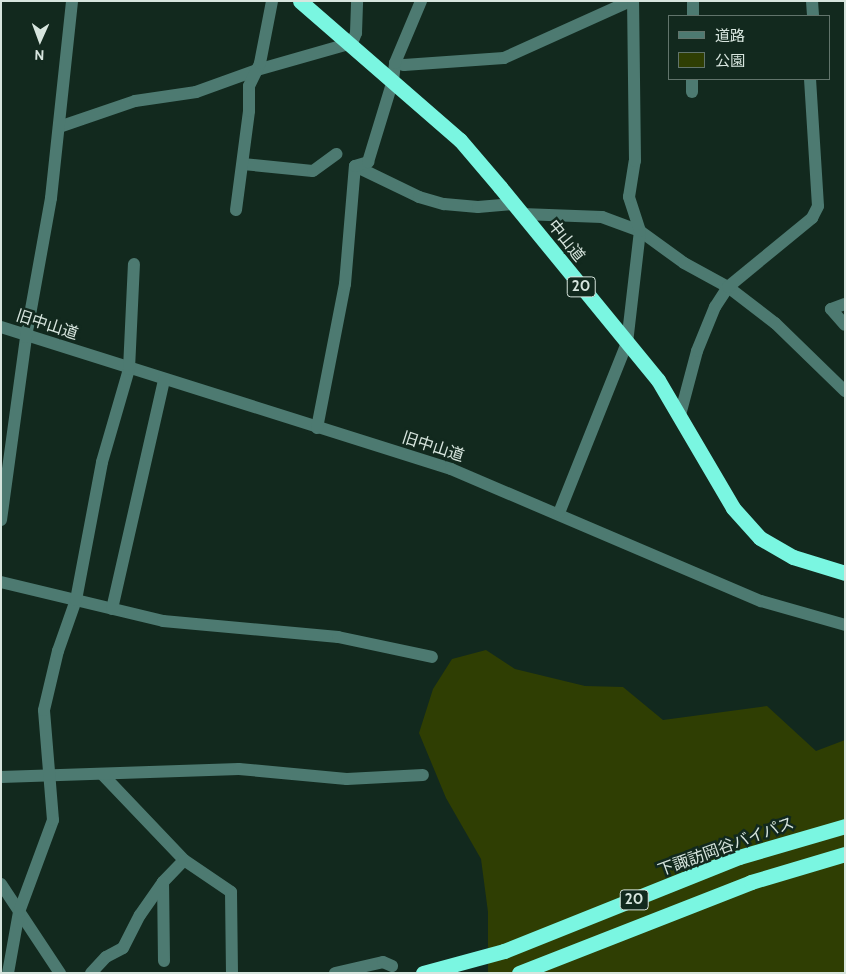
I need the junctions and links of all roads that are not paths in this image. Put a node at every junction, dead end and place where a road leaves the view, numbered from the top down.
1 (72, 1) edge
2 (272, 1) edge
3 (300, 1) edge
4 (357, 1) edge
5 (421, 1) edge
6 (632, 1) edge
7 (693, 1) edge
8 (812, 1) edge
9 (693, 15) edge
10 (813, 15) edge
11 (352, 43) junction
12 (395, 63) junction
13 (257, 70) junction
14 (393, 80) junction
15 (692, 80) edge
16 (810, 80) edge
17 (692, 92) dead end
18 (59, 127) junction
19 (336, 154) dead end
20 (243, 164) junction
21 (355, 166) junction
22 (518, 209) junction
23 (236, 210) dead end
24 (640, 231) junction
25 (134, 264) dead end
26 (728, 287) junction
27 (845, 304) edge
28 (845, 326) edge
29 (1, 327) edge
30 (26, 336) junction
31 (627, 343) junction
32 (129, 369) junction
33 (164, 381) junction
34 (845, 391) edge
35 (680, 415) junction
36 (317, 428) junction
37 (560, 513) junction
38 (1, 520) edge
39 (845, 573) edge
40 (1, 582) edge
41 (76, 600) junction
42 (112, 609) junction
43 (845, 625) edge
44 (432, 657) dead end
45 (51, 775) junction
46 (103, 775) junction
47 (423, 775) dead end
48 (1, 777) edge
49 (845, 826) edge
50 (845, 854) edge
51 (184, 860) junction
52 (163, 882) junction
53 (1, 884) edge
54 (19, 912) junction
55 (164, 961) dead end
56 (392, 966) dead end
57 (8, 973) edge
58 (60, 973) edge
59 (91, 973) edge
60 (232, 973) edge
61 (334, 973) edge
62 (422, 973) edge
63 (519, 973) edge

1 - 18 street
2 - 13 street
3 - 11 highway, 中山道 / 20
4 - 11 street
5 - 12 street
6 - 12 street
6 - 24 street
7 - 9 street
8 - 10 street
11 - 13 street
11 - 14 highway, 中山道 / 20
12 - 14 street
13 - 18 street
13 - 20 street
14 - 21 street
14 - 22 highway, 中山道 / 20
15 - 17 street
16 - 26 street
18 - 30 street
19 - 20 street
20 - 23 street
21 - 22 street
21 - 36 street
22 - 24 street
22 - 31 highway, 中山道 / 20
24 - 26 street
24 - 31 street
25 - 32 street
26 - 34 street
26 - 35 street
27 - 28 street
29 - 30 street, 旧中山道
30 - 32 street, 旧中山道
30 - 38 street
31 - 35 highway, 中山道 / 20
31 - 37 street
32 - 33 street, 旧中山道
32 - 41 street
33 - 36 street, 旧中山道
33 - 42 street
35 - 39 highway, 中山道 / 20
36 - 37 street, 旧中山道
37 - 43 street, 旧中山道
40 - 41 street
41 - 42 street
41 - 45 street
42 - 44 street
45 - 46 street
45 - 48 street
45 - 54 street
46 - 47 street
46 - 51 street
49 - 62 highway, 下諏訪岡谷バイパス / 20
50 - 63 highway, 20
51 - 52 street
51 - 60 street
52 - 55 street
52 - 59 street
53 - 54 street
54 - 57 street
54 - 58 street
56 - 61 street

